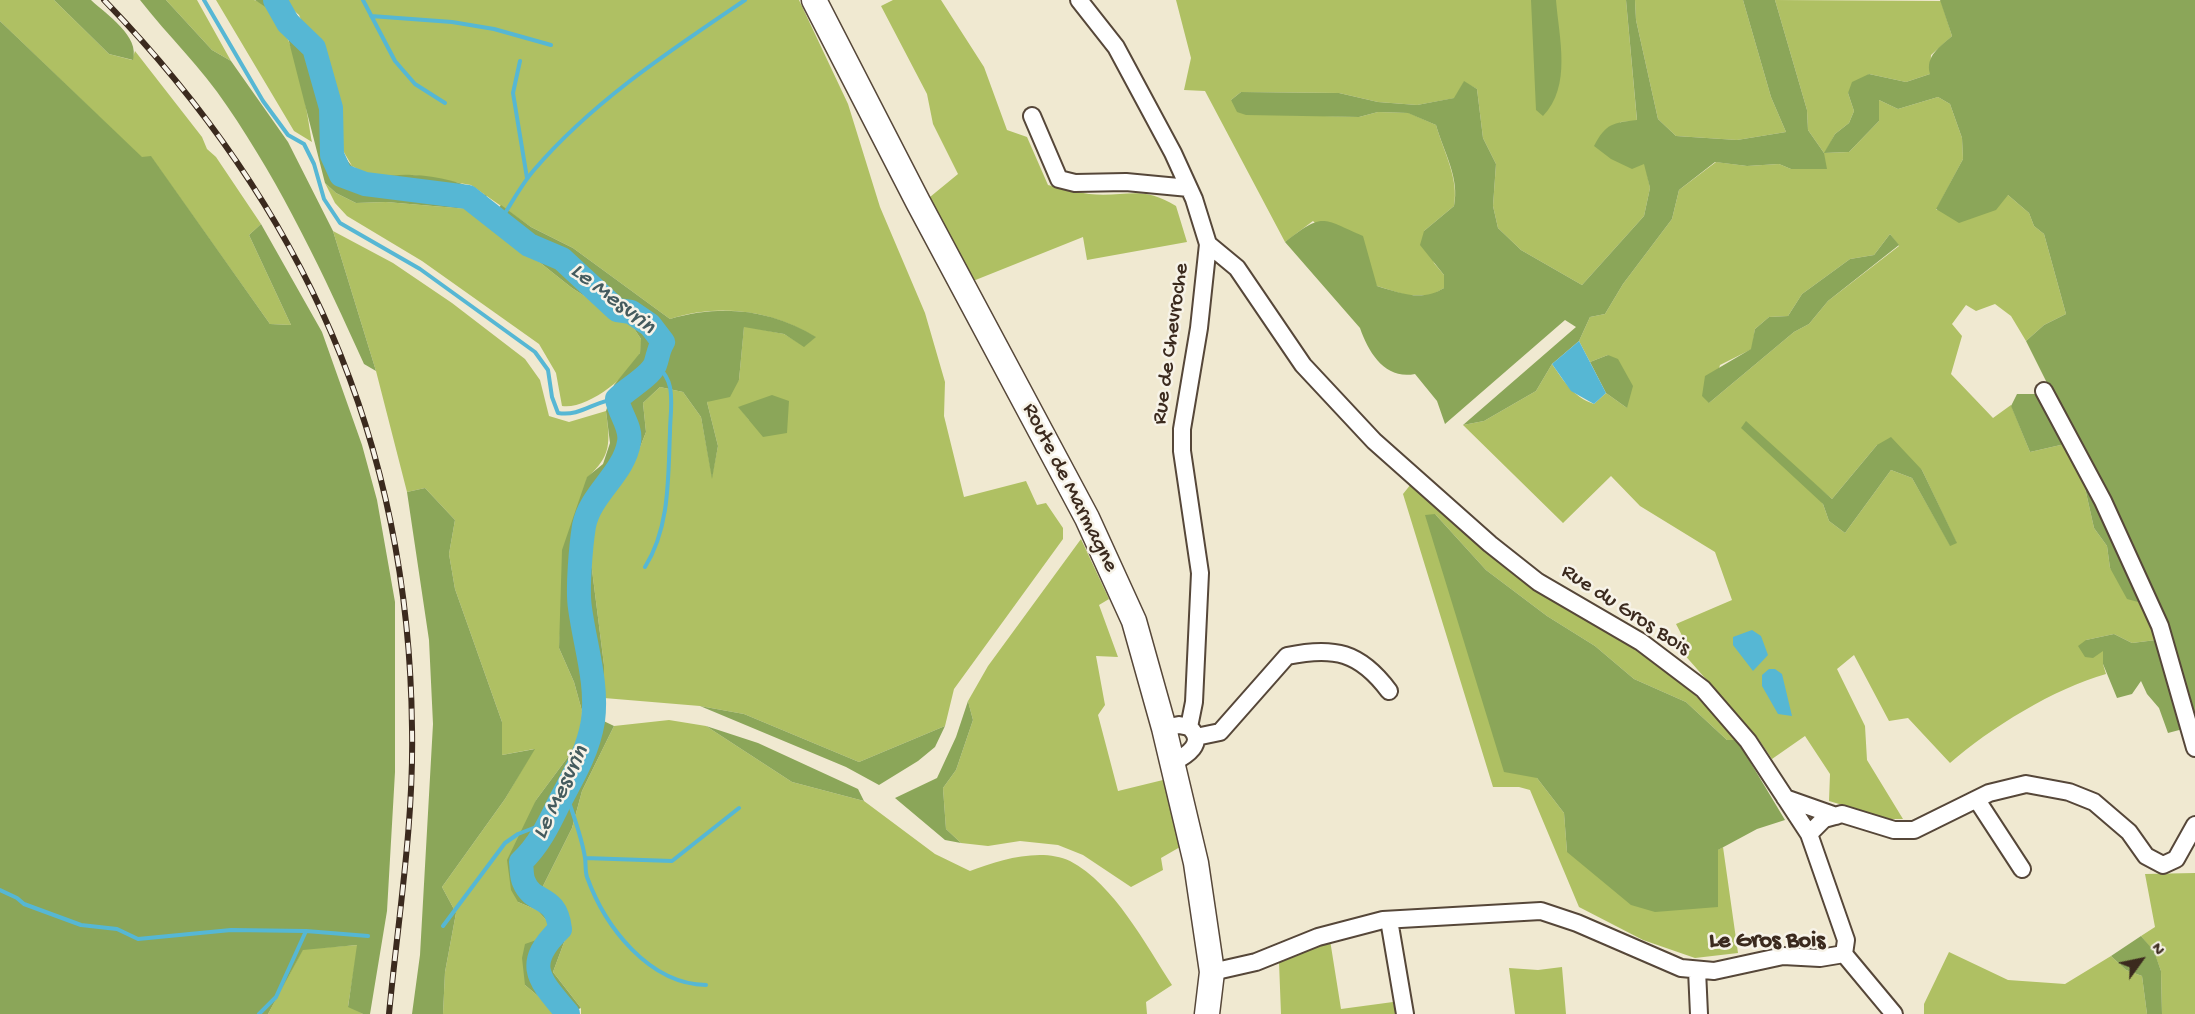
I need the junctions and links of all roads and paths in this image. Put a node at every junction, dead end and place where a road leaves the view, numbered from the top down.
1 (814, 0) edge
2 (1079, 0) edge
3 (1032, 116) dead end
4 (1189, 188) junction
5 (1208, 244) junction
6 (2044, 391) dead end
7 (1389, 691) dead end
8 (1164, 728) junction
9 (1192, 732) junction
10 (2195, 748) edge
11 (1172, 763) junction
12 (1785, 798) junction
13 (1977, 800) junction
14 (1836, 816) junction
15 (2195, 825) edge
16 (1809, 834) junction
17 (2022, 869) dead end
18 (1389, 920) junction
19 (1844, 954) junction
20 (1696, 970) junction
21 (1212, 972) junction
22 (1207, 1014) edge
23 (1405, 1014) edge
24 (1699, 1014) edge
25 (1894, 1014) edge

1 - 8 main road, Route de Marmagne
2 - 4 street, Rue de Chevroche
3 - 4 street
4 - 5 street, Rue de Chevroche
5 - 9 street, Rue de Chevroche
5 - 12 street, Rue du Gros Bois
6 - 10 street
7 - 9 street
8 - 9 street
8 - 11 main road, Route de Marmagne
9 - 11 street
11 - 21 main road, Route de Marmagne
12 - 14 street
12 - 16 street, Rue du Gros Bois
13 - 14 street
13 - 15 street
13 - 17 street
14 - 16 street
16 - 19 street, Rue du Gros Bois
18 - 20 street
18 - 21 street
18 - 23 street
19 - 20 street
19 - 25 street
20 - 24 street
21 - 22 main road, Route de Marmagne

